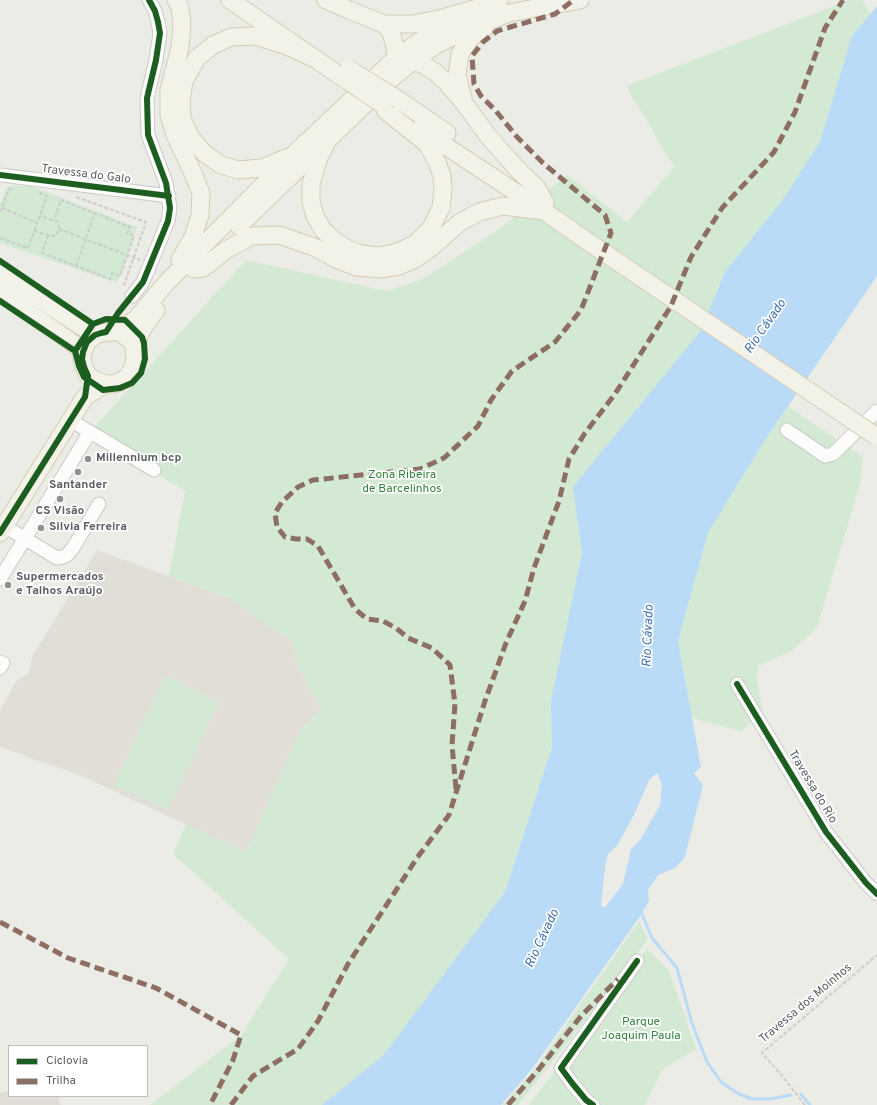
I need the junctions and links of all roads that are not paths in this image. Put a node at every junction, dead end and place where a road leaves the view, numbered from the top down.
1 (149, 0) edge
2 (176, 0) edge
3 (230, 0) edge
4 (248, 0) edge
5 (326, 0) edge
6 (580, 0) edge
7 (504, 6) edge
8 (482, 7) junction
9 (384, 24) junction
10 (311, 56) junction
11 (396, 58) junction
12 (413, 61) junction
13 (346, 73) junction
14 (391, 79) junction
15 (464, 103) junction
16 (383, 105) junction
17 (328, 139) junction
18 (292, 156) junction
19 (0, 175) edge
20 (169, 196) junction
21 (544, 207) junction
22 (587, 236) junction
23 (194, 269) junction
24 (0, 274) edge
25 (168, 281) junction
26 (0, 293) edge
27 (132, 296) dead end
28 (120, 325) junction
29 (96, 335) junction
30 (134, 345) junction
31 (83, 352) junction
32 (88, 376) junction
33 (105, 384) junction
34 (85, 397) junction
35 (877, 411) edge
36 (70, 420) junction
37 (877, 427) edge
38 (787, 430) dead end
39 (90, 432) junction
40 (877, 437) edge
41 (154, 470) dead end
42 (99, 504) dead end
43 (2, 529) edge
44 (25, 539) junction
45 (0, 579) edge
46 (0, 662) edge
47 (0, 668) edge
48 (737, 684) dead end
49 (877, 894) edge
50 (637, 961) dead end
51 (593, 1105) edge

1 - 20 street
2 - 25 main road
3 - 10 main road
4 - 13 main road
5 - 9 main road
6 - 7 main road
7 - 8 main road
7 - 12 main road
7 - 15 main road
8 - 9 main road
8 - 11 main road
9 - 11 main road
10 - 13 main road
10 - 18 main road
11 - 12 main road
11 - 14 main road
11 - 18 main road
12 - 14 main road
12 - 15 main road
13 - 16 main road, bridge
13 - 21 main road, bridge
14 - 17 main road
15 - 21 main road
16 - 17 main road
16 - 21 main road
17 - 23 main road
18 - 25 main road
19 - 20 street, Travessa do Galo
20 - 27 street
21 - 22 main road
21 - 23 main road
22 - 37 main road
22 - 40 main road, bridge
23 - 30 main road
24 - 29 main road
25 - 28 main road
26 - 31 main road
28 - 29 main road
28 - 30 main road
29 - 31 main road
30 - 33 main road
31 - 32 main road
32 - 33 main road
32 - 34 main road
33 - 34 main road
34 - 36 main road
35 - 38 street
36 - 39 street
36 - 43 main road
39 - 41 street
39 - 44 street
42 - 44 street
43 - 44 street
44 - 45 street
46 - 47 street
48 - 49 street, Travessa do Rio
50 - 51 street

